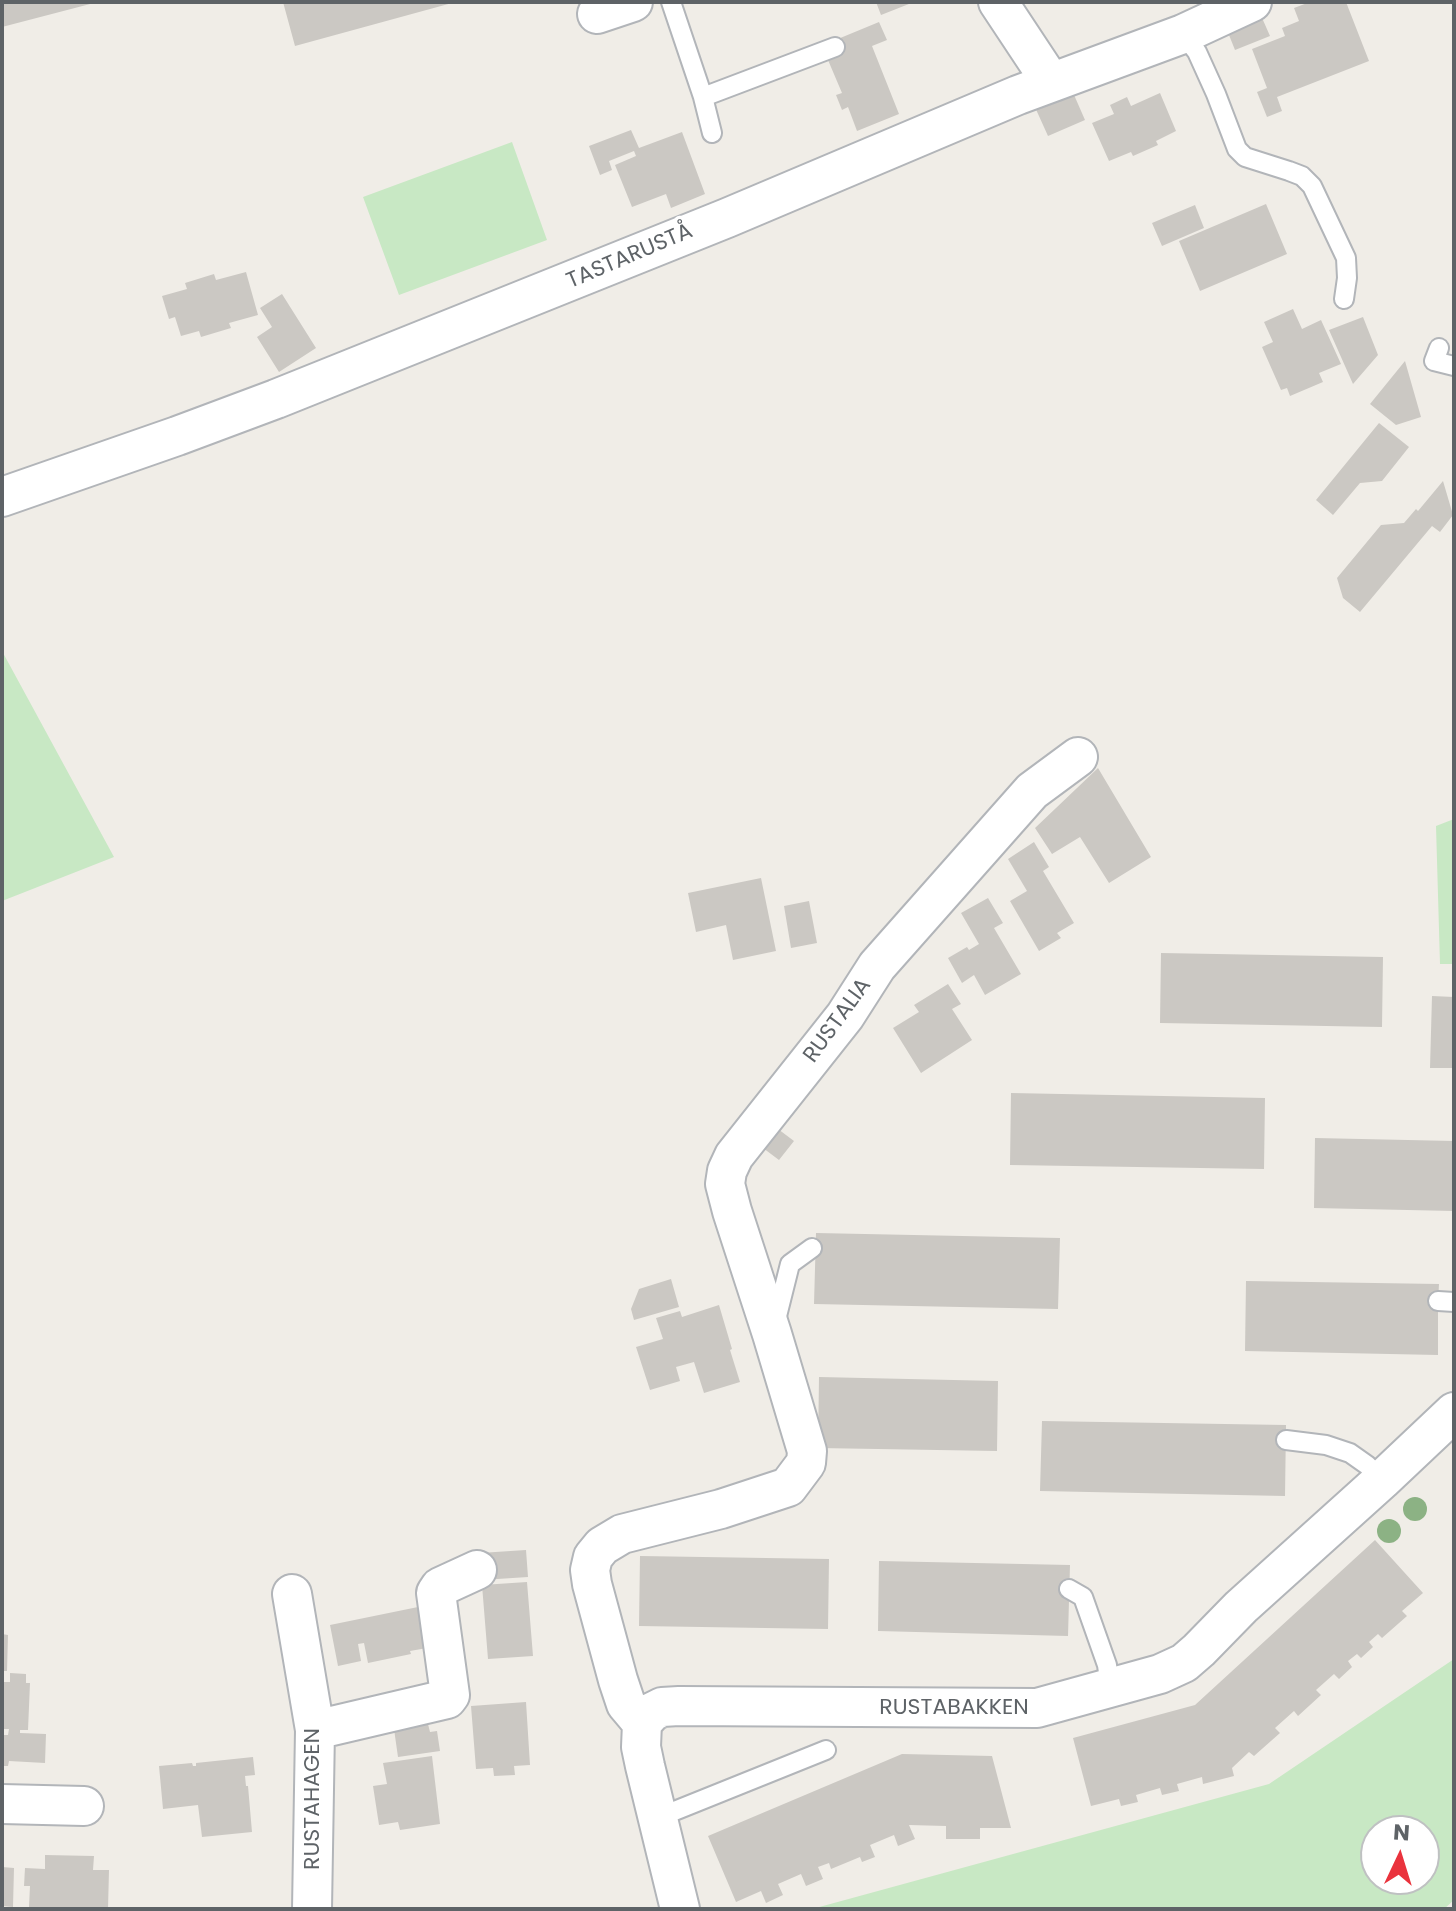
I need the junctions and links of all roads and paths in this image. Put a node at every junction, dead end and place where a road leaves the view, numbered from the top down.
1 (633, 2) edge
2 (671, 2) edge
3 (998, 2) edge
4 (1252, 2) edge
5 (597, 14) dead end
6 (1183, 34) junction
7 (835, 47) dead end
8 (1051, 82) junction
9 (703, 97) junction
10 (712, 133) dead end
11 (1344, 299) dead end
12 (1439, 348) dead end
13 (1454, 366) edge
14 (2, 497) edge
15 (1078, 757) dead end
16 (812, 1248) dead end
17 (772, 1334) junction
18 (1454, 1412) edge
19 (1286, 1440) dead end
20 (1382, 1480) junction
21 (477, 1570) dead end
22 (1069, 1589) dead end
23 (292, 1594) dead end
24 (1110, 1687) junction
25 (642, 1723) junction
26 (315, 1730) junction
27 (826, 1750) dead end
28 (2, 1804) edge
29 (84, 1806) dead end
30 (657, 1818) junction
31 (312, 1909) edge
32 (680, 1909) edge

1 - 5 street
2 - 9 lane
3 - 8 street
4 - 6 street, TASTARUSTÅ
6 - 8 street, TASTARUSTÅ
6 - 11 lane
7 - 9 lane
8 - 14 street, TASTARUSTÅ
9 - 10 lane
12 - 13 lane
15 - 17 street, RUSTALIA
16 - 17 lane
17 - 25 street
18 - 20 street, RUSTABAKKEN
19 - 20 lane
20 - 24 street, RUSTABAKKEN
21 - 26 street
22 - 24 lane
23 - 26 street, RUSTAHAGEN
24 - 25 street, RUSTABAKKEN
25 - 30 street
26 - 31 street, RUSTAHAGEN
27 - 30 lane
28 - 29 street
30 - 32 street

